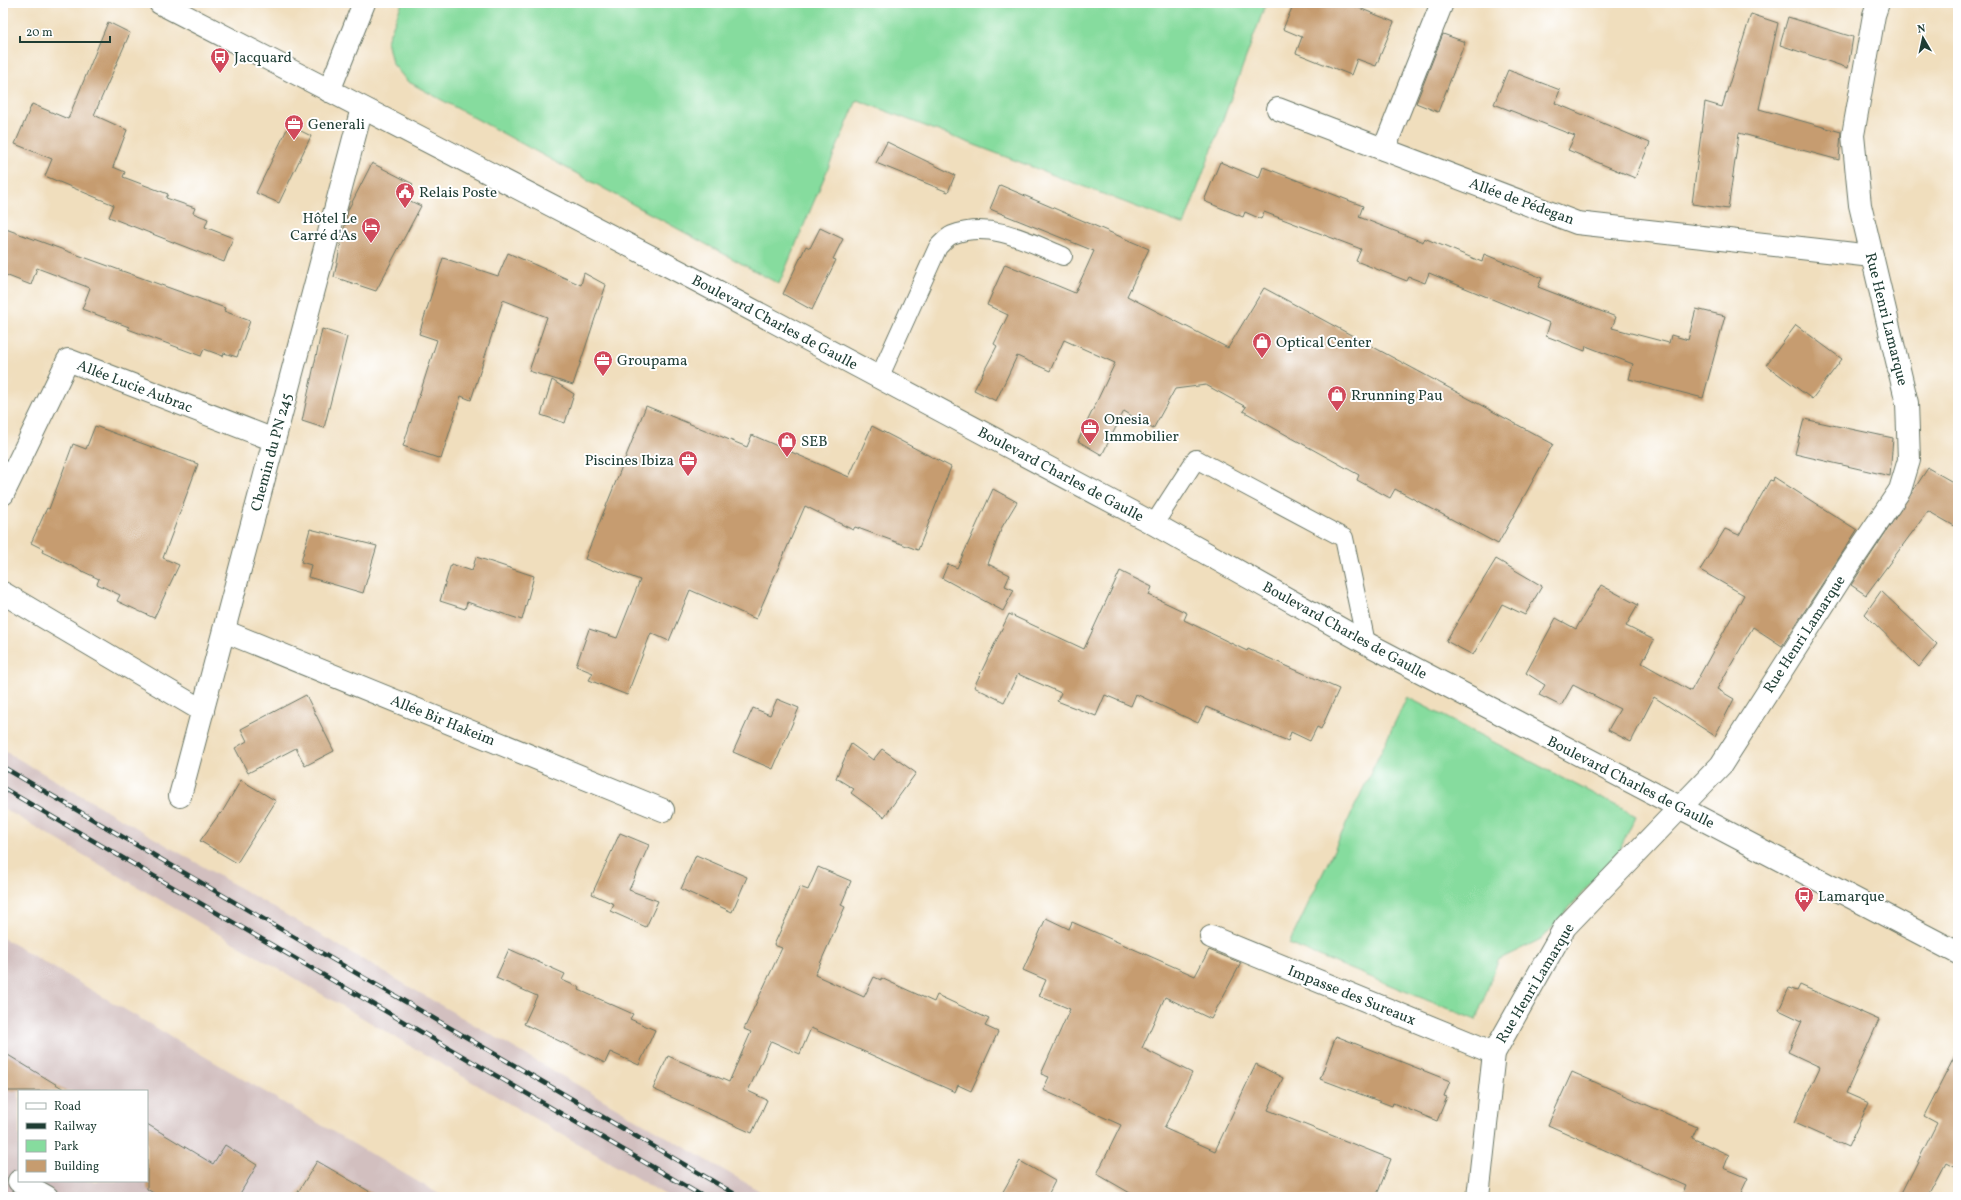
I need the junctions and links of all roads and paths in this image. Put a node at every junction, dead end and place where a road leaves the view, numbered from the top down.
1 (160, 3) edge
2 (364, 3) edge
3 (1442, 3) edge
4 (1878, 3) edge
5 (329, 90) junction
6 (362, 108) junction
7 (1278, 108) dead end
8 (1384, 149) junction
9 (1063, 256) dead end
10 (1872, 256) junction
11 (879, 378) junction
12 (274, 440) junction
13 (3, 494) edge
14 (1154, 524) junction
15 (3, 593) edge
16 (224, 631) junction
17 (1366, 643) junction
18 (203, 711) junction
19 (180, 796) dead end
20 (1678, 808) junction
21 (662, 810) dead end
22 (1211, 937) dead end
23 (1958, 953) edge
24 (1494, 1053) junction
25 (3, 1172) edge
26 (18, 1180) edge
27 (21, 1182) edge
28 (47, 1197) edge
29 (1478, 1197) edge

1 - 5 street, Boulevard Charles de Gaulle
2 - 5 street
3 - 8 street
4 - 10 street, Rue Henri Lamarque
5 - 6 street, Boulevard Charles de Gaulle
6 - 11 street, Boulevard Charles de Gaulle
6 - 12 street, Chemin du PN 245
7 - 8 street, Allée de Pédegan
8 - 10 street, Allée de Pédegan
9 - 11 lane
10 - 20 street, Rue Henri Lamarque
11 - 14 street, Boulevard Charles de Gaulle
12 - 13 street, Allée Lucie Aubrac
12 - 16 street, Chemin du PN 245
14 - 17 street, Boulevard Charles de Gaulle
14 - 17 lane
15 - 18 street
16 - 18 street, Chemin du PN 245
16 - 21 street, Allée Bir Hakeim
17 - 20 street, Boulevard Charles de Gaulle
18 - 19 street, Chemin du PN 245
20 - 23 street, Boulevard Charles de Gaulle
20 - 24 street, Rue Henri Lamarque
22 - 24 street, Impasse des Sureaux
24 - 29 street, Rue Henri Lamarque
25 - 26 street
27 - 28 street

